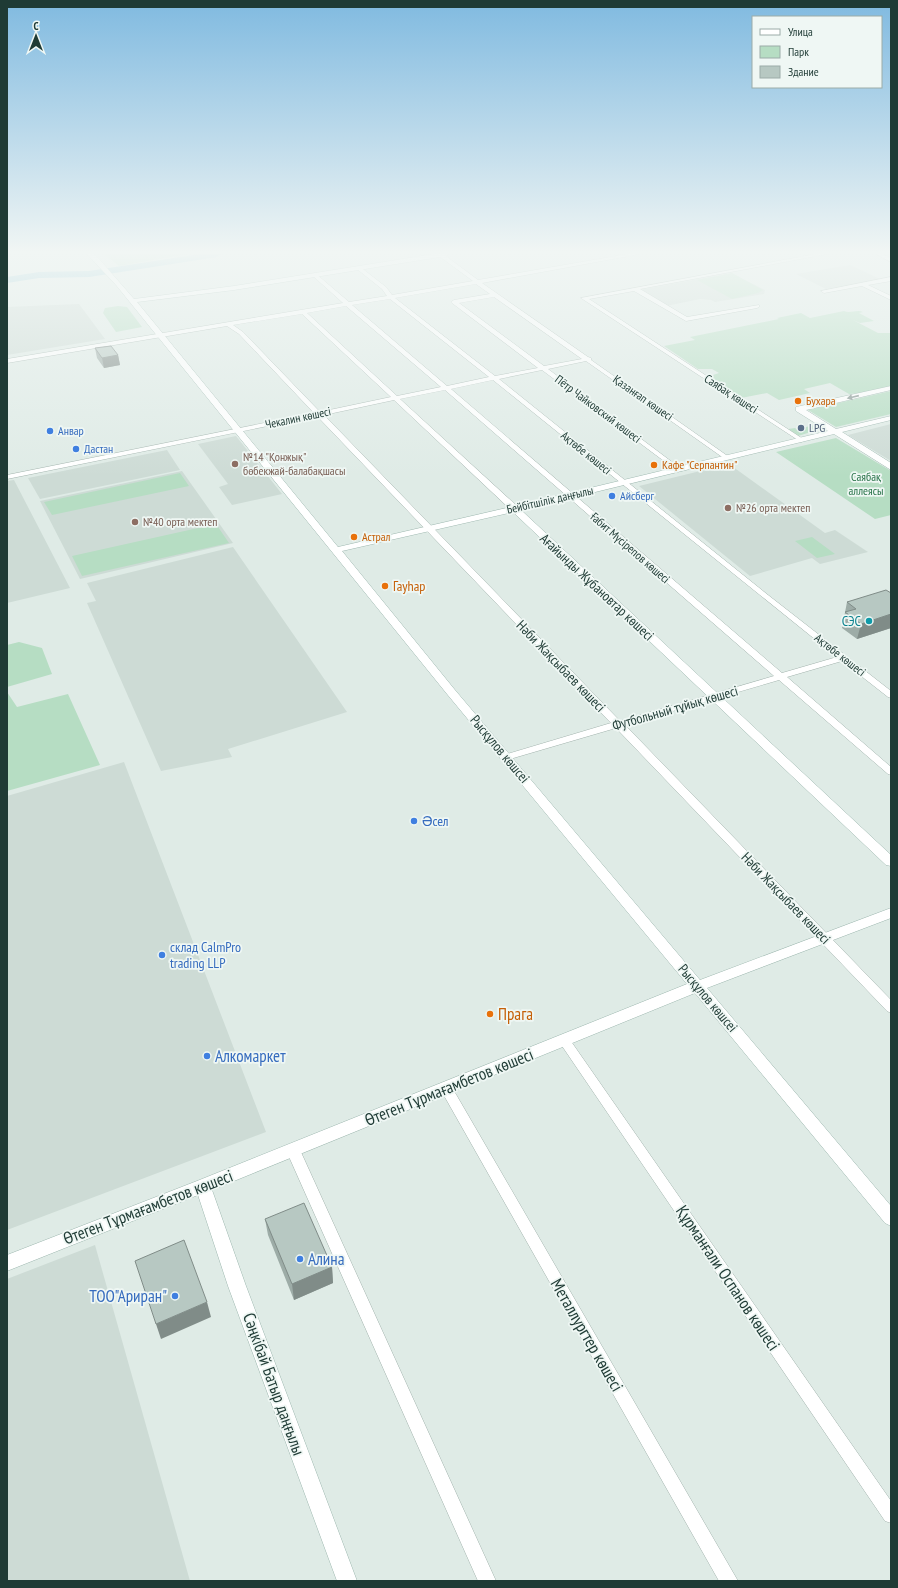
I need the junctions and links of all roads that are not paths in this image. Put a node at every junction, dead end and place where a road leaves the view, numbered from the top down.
1 (155, 328) edge
2 (204, 328) edge
3 (234, 328) edge
4 (320, 328) edge
5 (375, 328) edge
6 (431, 328) edge
7 (490, 328) edge
8 (544, 328) edge
9 (630, 328) edge
10 (161, 335) junction
11 (589, 359) junction
12 (7, 361) edge
13 (544, 368) junction
14 (495, 378) junction
15 (446, 388) junction
16 (891, 388) edge
17 (395, 398) junction
18 (318, 414) junction
19 (891, 418) edge
20 (238, 431) junction
21 (834, 432) junction
22 (801, 440) junction
23 (727, 458) junction
24 (891, 467) edge
25 (678, 469) junction
26 (7, 477) edge
27 (623, 483) junction
28 (569, 496) junction
29 (515, 509) junction
30 (428, 529) junction
31 (336, 550) junction
32 (843, 658) junction
33 (781, 677) junction
34 (891, 695) edge
35 (714, 697) junction
36 (618, 725) junction
37 (507, 757) junction
38 (891, 772) edge
39 (891, 862) edge
40 (891, 913) edge
41 (825, 939) junction
42 (698, 986) junction
43 (891, 1008) edge
44 (564, 1040) junction
45 (446, 1088) junction
46 (293, 1150) junction
47 (203, 1186) junction
48 (891, 1218) edge
49 (7, 1262) edge
50 (891, 1515) edge
51 (347, 1581) edge
52 (487, 1581) edge
53 (729, 1581) edge

1 - 10 street, Рысқұлов көшсеі
2 - 10 street
3 - 18 street, Нәби Жақсыбаев көшесі
4 - 17 street, Ағайынды Жұбановтар көшесі
5 - 15 street, Ғабит Мүсірепов көшесі
6 - 14 street, Ақтөбе көшесі
7 - 13 street, Пётр Чайковский көшесі
8 - 11 street, Қазанғап көшесі
9 - 22 street, Саябақ көшесі
10 - 12 street
10 - 20 street, Рысқұлов көшсеі
11 - 13 street, Чекалин көшесі
11 - 23 street, Қазанғап көшесі
13 - 14 street, Чекалин көшесі
13 - 25 street, Пётр Чайковский көшесі
14 - 15 street, Чекалин көшесі
14 - 27 street, Ақтөбе көшесі
15 - 17 street, Чекалин көшесі
15 - 28 street, Ғабит Мүсірепов көшесі
16 -> 21 street
17 - 18 street, Чекалин көшесі
17 - 29 street, Ағайынды Жұбановтар көшесі
18 - 20 street, Чекалин көшесі
18 - 30 street, Нәби Жақсыбаев көшесі
19 - 21 street, Бейбітшілік даңғылы
20 - 26 street, Чекалин көшесі
20 - 31 street, Рысқұлов көшсеі
21 - 22 street, Бейбітшілік даңғылы
21 - 24 street
22 - 23 street, Бейбітшілік даңғылы
23 - 25 street, Бейбітшілік даңғылы
25 - 27 street, Бейбітшілік даңғылы
27 - 28 street, Бейбітшілік даңғылы
27 - 32 street, Ақтөбе көшесі
28 - 29 street, Бейбітшілік даңғылы
28 - 33 street, Ғабит Мүсірепов көшесі
29 - 30 street, Бейбітшілік даңғылы
29 - 35 street, Ағайынды Жұбановтар көшесі
30 - 31 street, Бейбітшілік даңғылы
30 - 36 street, Нәби Жақсыбаев көшесі
31 - 37 street, Рысқұлов көшсеі
32 - 33 street, Футбольный тұйық көшесі
32 - 34 street, Ақтөбе көшесі
33 - 35 street, Футбольный тұйық көшесі
33 - 38 street, Ғабит Мүсірепов көшесі
35 - 36 street, Футбольный тұйық көшесі
35 - 39 street, Ағайынды Жұбановтар көшесі
36 - 37 street, Футбольный тұйық көшесі
36 - 41 street, Нәби Жақсыбаев көшесі
37 - 42 street, Рысқұлов көшсеі
40 - 41 street, Өтеген Тұрмағамбетов көшесі
41 - 42 street, Өтеген Тұрмағамбетов көшесі
41 - 43 street, Нәби Жақсыбаев көшесі
42 - 44 street, Өтеген Тұрмағамбетов көшесі
42 - 48 street, Рысқұлов көшсеі
44 - 45 street, Өтеген Тұрмағамбетов көшесі
44 - 50 street, Құрманғали Оспанов көшесі
45 - 46 street, Өтеген Тұрмағамбетов көшесі
45 - 53 street, Металлургтер көшесі
46 - 47 street, Өтеген Тұрмағамбетов көшесі
46 - 52 street
47 - 49 street, Өтеген Тұрмағамбетов көшесі
47 - 51 street, Сәңкібай Батыр даңғылы

